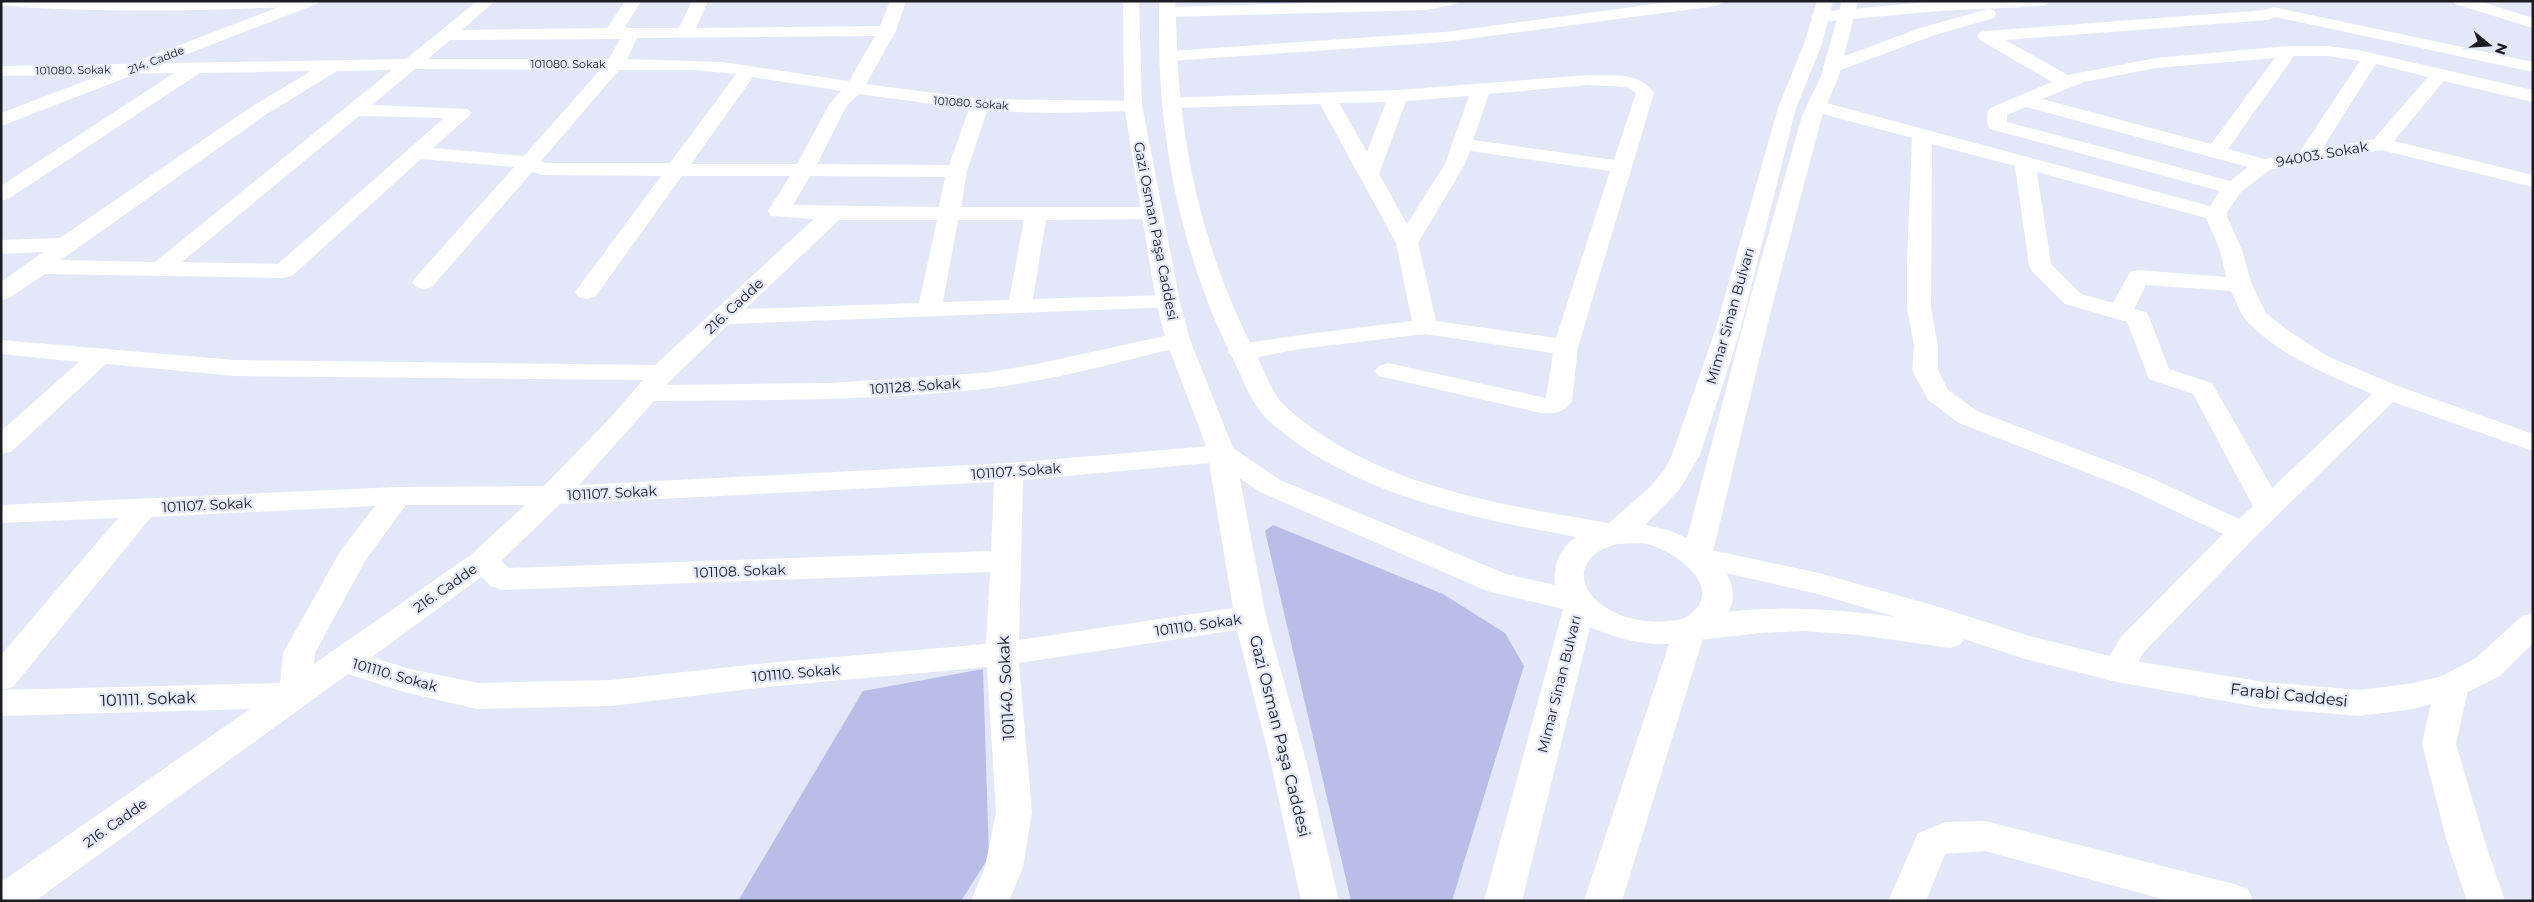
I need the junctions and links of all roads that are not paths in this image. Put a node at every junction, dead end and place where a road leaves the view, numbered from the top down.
1 (305, 1) edge
2 (311, 1) edge
3 (488, 1) edge
4 (633, 1) edge
5 (700, 1) edge
6 (898, 1) edge
7 (1131, 1) edge
8 (1450, 1) edge
9 (1716, 1) edge
10 (2043, 1) edge
11 (2254, 1) edge
12 (2461, 1) edge
13 (2508, 1) edge
14 (4, 2) edge
15 (2023, 2) edge
16 (1426, 3) edge
17 (1167, 7) edge
18 (1848, 8) edge
19 (1822, 9) edge
20 (2271, 14) junction
21 (2530, 22) edge
22 (887, 31) junction
23 (631, 34) junction
24 (685, 34) junction
25 (446, 35) junction
26 (2288, 51) junction
27 (1170, 56) junction
28 (2371, 58) junction
29 (334, 64) junction
30 (410, 64) junction
31 (616, 64) junction
32 (1832, 67) junction
33 (2533, 67) edge
34 (195, 68) junction
35 (130, 70) junction
36 (1, 71) edge
37 (748, 71) junction
38 (2440, 74) junction
39 (2066, 82) junction
40 (855, 87) junction
41 (1481, 89) junction
42 (1398, 96) junction
43 (2533, 96) edge
44 (1326, 97) junction
45 (2023, 100) junction
46 (1172, 102) junction
47 (980, 105) junction
48 (1133, 105) junction
49 (1819, 107) junction
50 (354, 110) junction
51 (1, 120) edge
52 (1922, 134) junction
53 (1462, 144) junction
54 (2381, 144) junction
55 (2216, 151) junction
56 (419, 153) junction
57 (2307, 156) junction
58 (528, 162) junction
59 (2025, 163) junction
60 (2264, 164) junction
61 (1622, 167) junction
62 (674, 170) junction
63 (804, 170) junction
64 (957, 171) junction
65 (1368, 176) junction
66 (2533, 181) edge
67 (2233, 188) junction
68 (1, 195) edge
69 (1151, 213) junction
70 (833, 214) junction
71 (949, 214) junction
72 (1036, 214) junction
73 (2215, 214) junction
74 (1407, 243) junction
75 (65, 246) junction
76 (1, 247) edge
77 (40, 267) junction
78 (163, 267) junction
79 (424, 282) dead end
80 (2240, 285) junction
81 (587, 292) dead end
82 (1, 293) edge
83 (1168, 302) junction
84 (1020, 306) junction
85 (930, 310) junction
86 (2120, 312) junction
87 (722, 317) junction
88 (1425, 327) junction
89 (1178, 340) junction
90 (1, 347) edge
91 (1566, 347) junction
92 (1241, 352) junction
93 (101, 356) junction
94 (1388, 371) dead end
95 (655, 383) junction
96 (2389, 392) junction
97 (2533, 443) edge
98 (1, 446) edge
99 (1221, 453) junction
100 (1009, 472) junction
101 (552, 495) junction
102 (398, 496) junction
103 (142, 508) junction
104 (2268, 508) junction
105 (1, 514) edge
106 (2243, 532) junction
107 (1614, 534) junction
108 (1696, 557) junction
109 (483, 561) junction
110 (1004, 561) junction
111 (1580, 602) junction
112 (1250, 617) junction
113 (2533, 624) edge
114 (1689, 630) junction
115 (2026, 647) junction
116 (1002, 654) junction
117 (344, 660) junction
118 (2117, 670) junction
119 (1, 678) edge
120 (2452, 685) junction
121 (295, 695) junction
122 (1, 703) edge
123 (5, 901) edge
124 (990, 901) edge
125 (1320, 901) edge
126 (1503, 901) edge
127 (1603, 901) edge
128 (1907, 901) edge
129 (2234, 901) edge
130 (2486, 901) edge

1 - 14 street
2 - 35 street, 214. Cadde
3 - 25 street
4 - 23 street
5 - 24 street
6 - 22 street
7 - 48 street, Gazi Osman Paşa Caddesi
8 - 16 street
9 - 27 street
10 - 15 street
11 - 20 street
12 - 21 street
13 - 21 street
15 - 18 street
15 - 32 street
16 - 17 street
17 - 27 street
18 - 19 street
18 - 32 street, Mimar Sinan Bulvarı
19 - 107 street, Mimar Sinan Bulvarı
20 - 26 street
20 - 33 street
20 - 39 street
22 - 24 street
22 - 40 street
23 - 24 street
23 - 25 street
23 - 31 street
25 - 30 street
26 - 28 street
26 - 39 street
26 - 55 street
27 - 46 street
28 - 38 street
28 - 57 street
29 - 30 street, 101080. Sokak
29 - 34 street, 101080. Sokak
29 - 75 street
30 - 31 street, 101080. Sokak
30 - 50 street
31 - 37 street, 101080. Sokak
31 - 58 street
32 - 49 street, Mimar Sinan Bulvarı
34 - 35 street, 101080. Sokak
34 - 68 street
35 - 36 street, 101080. Sokak
35 - 51 street, 214. Cadde
37 - 40 street, 101080. Sokak
37 - 62 street
38 - 43 street
38 - 54 street
39 - 45 street
40 - 47 street, 101080. Sokak
40 - 63 street
41 - 42 street
41 - 53 street
41 - 61 street
42 - 44 street
42 - 65 street
44 - 46 street
44 - 65 street
45 - 55 street
45 - 67 street
46 - 92 street
47 - 48 street, 101080. Sokak
47 - 64 street
48 - 69 street, Gazi Osman Paşa Caddesi
49 - 52 street
49 - 108 street, Mimar Sinan Bulvarı
50 - 56 street
50 - 78 street
52 - 59 street
52 - 106 street
53 - 61 street
53 - 74 street
54 - 57 street, 94003. Sokak
54 - 66 street, 94003. Sokak
55 - 60 street
56 - 58 street
56 - 78 street
57 - 60 street, 94003. Sokak
58 - 62 street
58 - 79 street
59 - 73 street
59 - 86 street
60 - 67 street, 94003. Sokak
61 - 91 street
62 - 63 street
62 - 81 street
63 - 64 street
63 - 70 street
64 - 71 street
65 - 74 street
67 - 73 street, 94003. Sokak
69 - 72 street
69 - 83 street, Gazi Osman Paşa Caddesi
70 - 71 street
70 - 87 street, 216. Cadde
71 - 72 street
71 - 85 street
72 - 84 street
73 - 80 street
74 - 88 street
75 - 76 street
75 - 77 street
77 - 78 street
77 - 82 street
80 - 86 street
80 - 96 street
83 - 84 street
83 - 89 street, Gazi Osman Paşa Caddesi
84 - 85 street
85 - 87 street
86 - 104 street
87 - 95 street, 216. Cadde
88 - 91 street
88 - 92 street
89 - 95 street, 101128. Sokak
89 - 99 street, Gazi Osman Paşa Caddesi
90 - 93 street, 101128. Sokak
91 - 94 street
92 - 107 street
93 - 95 street, 101128. Sokak
93 - 98 street
95 - 101 street, 216. Cadde
96 - 97 street
96 - 104 street
99 - 100 street, 101107. Sokak
99 - 111 street
99 - 112 street, Gazi Osman Paşa Caddesi
100 - 101 street, 101107. Sokak
100 - 110 street, 101140. Sokak
101 - 102 street, 101107. Sokak
101 - 109 street, 216. Cadde
102 - 103 street, 101107. Sokak
102 - 121 street
103 - 105 street, 101107. Sokak
103 - 119 street
104 - 106 street
106 - 118 street
107 - 108 street
107 - 111 street, Mimar Sinan Bulvarı
108 - 114 street
108 - 115 street
109 - 110 street, 101108. Sokak
109 - 117 street, 216. Cadde
110 - 116 street, 101140. Sokak
111 - 114 street
111 - 126 street, Mimar Sinan Bulvarı
112 - 116 street, 101110. Sokak
112 - 125 street, Gazi Osman Paşa Caddesi
113 - 120 street, Farabi Caddesi
114 - 115 street
114 - 127 street
115 - 118 street, Farabi Caddesi
116 - 117 street, 101110. Sokak
116 - 124 street, 101140. Sokak
117 - 121 street, 216. Cadde
118 - 120 street, Farabi Caddesi
120 - 130 street
121 - 122 street, 101111. Sokak
121 - 123 street, 216. Cadde
128 - 129 street

